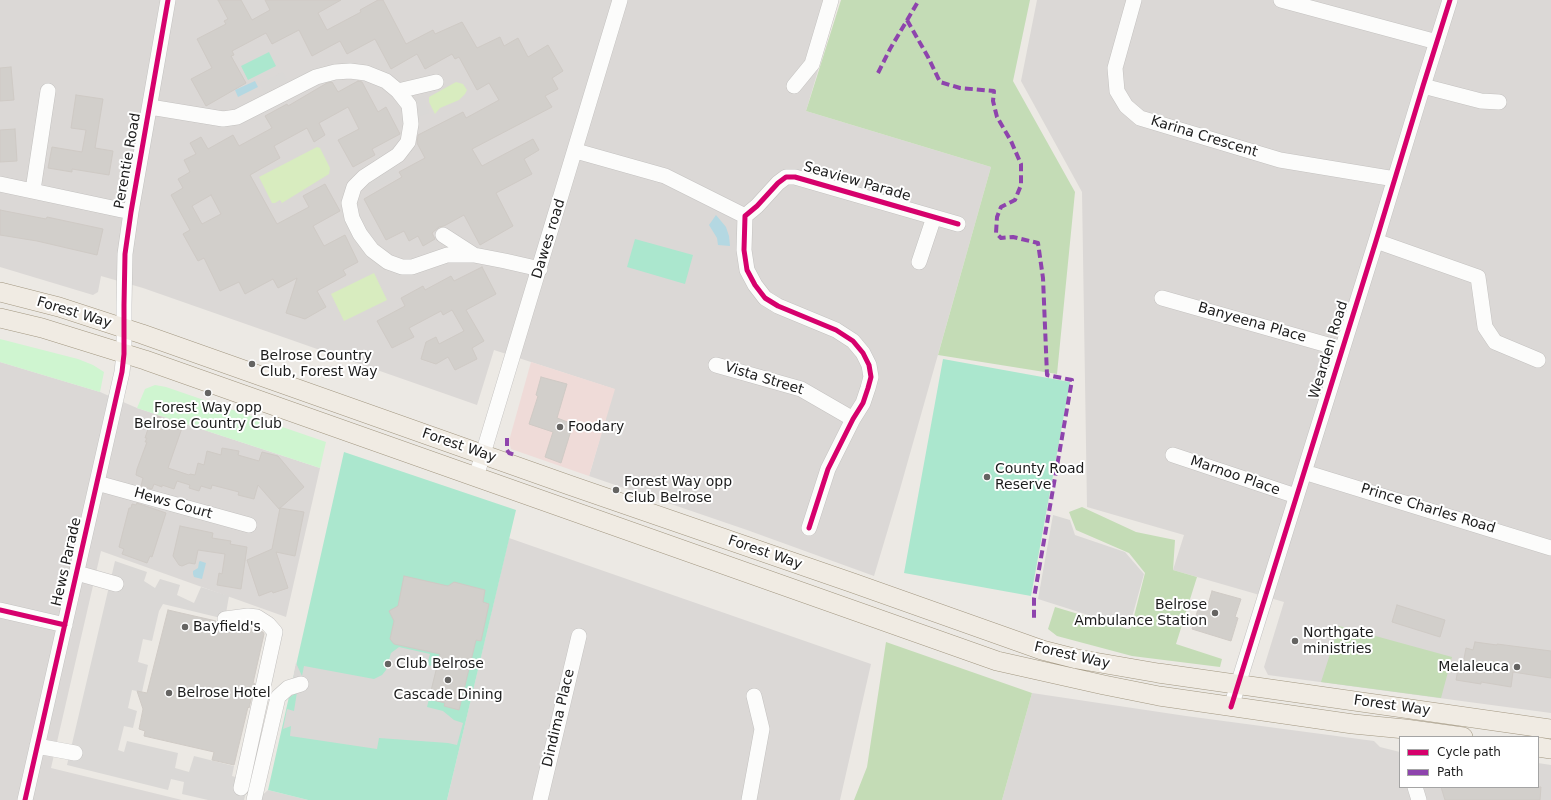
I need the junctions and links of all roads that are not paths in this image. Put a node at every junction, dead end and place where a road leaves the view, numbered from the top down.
1 (168, 0) edge
2 (620, 0) edge
3 (831, 0) edge
4 (1134, 0) edge
5 (1281, 0) edge
6 (1450, 0) edge
7 (1437, 42) junction
8 (436, 82) dead end
9 (794, 86) dead end
10 (1423, 86) junction
11 (48, 91) dead end
12 (398, 91) junction
13 (1499, 102) dead end
14 (150, 106) junction
15 (576, 151) junction
16 (1395, 179) junction
17 (0, 184) edge
18 (33, 190) junction
19 (131, 212) junction
20 (745, 216) junction
21 (934, 217) junction
22 (958, 224) dead end
23 (443, 235) dead end
24 (1376, 241) junction
25 (474, 255) junction
26 (919, 262) dead end
27 (540, 269) junction
28 (0, 292) edge
29 (1162, 298) dead end
30 (0, 318) edge
31 (124, 328) junction
32 (1342, 349) junction
33 (124, 354) junction
34 (1538, 360) dead end
35 (716, 365) dead end
36 (852, 419) junction
37 (483, 454) junction
38 (1174, 455) dead end
39 (1304, 472) junction
40 (476, 478) junction
41 (97, 483) junction
42 (1296, 496) junction
43 (249, 525) dead end
44 (809, 528) dead end
45 (1551, 548) edge
46 (77, 573) junction
47 (116, 584) dead end
48 (0, 610) edge
49 (225, 620) dead end
50 (65, 625) junction
51 (579, 636) dead end
52 (301, 684) dead end
53 (1238, 685) junction
54 (754, 696) dead end
55 (1231, 707) junction
56 (1407, 708) junction
57 (1551, 729) edge
58 (1405, 733) edge
59 (1448, 736) edge
60 (37, 746) junction
61 (1539, 747) edge
62 (1551, 749) edge
63 (75, 753) dead end
64 (241, 788) dead end
65 (1416, 788) edge
66 (25, 800) edge
67 (254, 800) edge
68 (540, 800) edge
69 (749, 800) edge
70 (1419, 800) edge

1 - 14 street, Perentie Road
2 - 15 street, Dawes road
3 - 9 street
4 - 16 street, Karina Crescent
5 - 7 street
6 - 7 street, Wearden Road
7 - 10 street, Wearden Road
8 - 12 street
10 - 13 street
10 - 16 street, Wearden Road
11 - 18 street
12 - 14 street
12 - 25 street
14 - 19 street, Perentie Road
15 - 20 street
15 - 27 street, Dawes road
16 - 24 street, Wearden Road
17 - 18 street
18 - 19 street
19 - 31 street, Perentie Road
20 - 21 street, Seaview Parade
20 - 36 street
21 - 22 street, Seaview Parade
21 - 26 street
23 - 25 street
24 - 32 street, Wearden Road
24 - 34 street
25 - 27 street
27 - 37 street, Dawes road
28 - 31 main road, Forest Way
29 - 32 street, Banyeena Place
30 - 33 main road, Forest Way
31 - 33 street, Hews Parade
31 - 37 main road, Forest Way
32 - 39 street, Wearden Road
33 - 40 main road, Forest Way
33 - 41 street, Hews Parade
35 - 36 street, Vista Street
36 - 44 street
37 - 40 street, Dawes road
37 - 53 main road, Forest Way
38 - 42 street, Marnoo Place
39 - 42 street, Wearden Road
39 - 45 street, Prince Charles Road
40 - 55 main road, Forest Way
41 - 43 street, Hews Court
41 - 46 street, Hews Parade
42 - 53 street, Wearden Road
46 - 47 street
46 - 50 street, Hews Parade
48 - 50 street
49 - 64 street
50 - 60 street, Hews Parade
51 - 68 street, Dindima Place
52 - 67 street
53 - 55 street, Wearden Road
53 - 56 main road, Forest Way
54 - 69 street
55 - 58 main road, Forest Way
56 - 57 main road, Forest Way
56 - 58 street
58 - 59 main road, Forest Way
60 - 63 street
60 - 66 street, Hews Parade
61 - 62 main road
65 - 70 street

